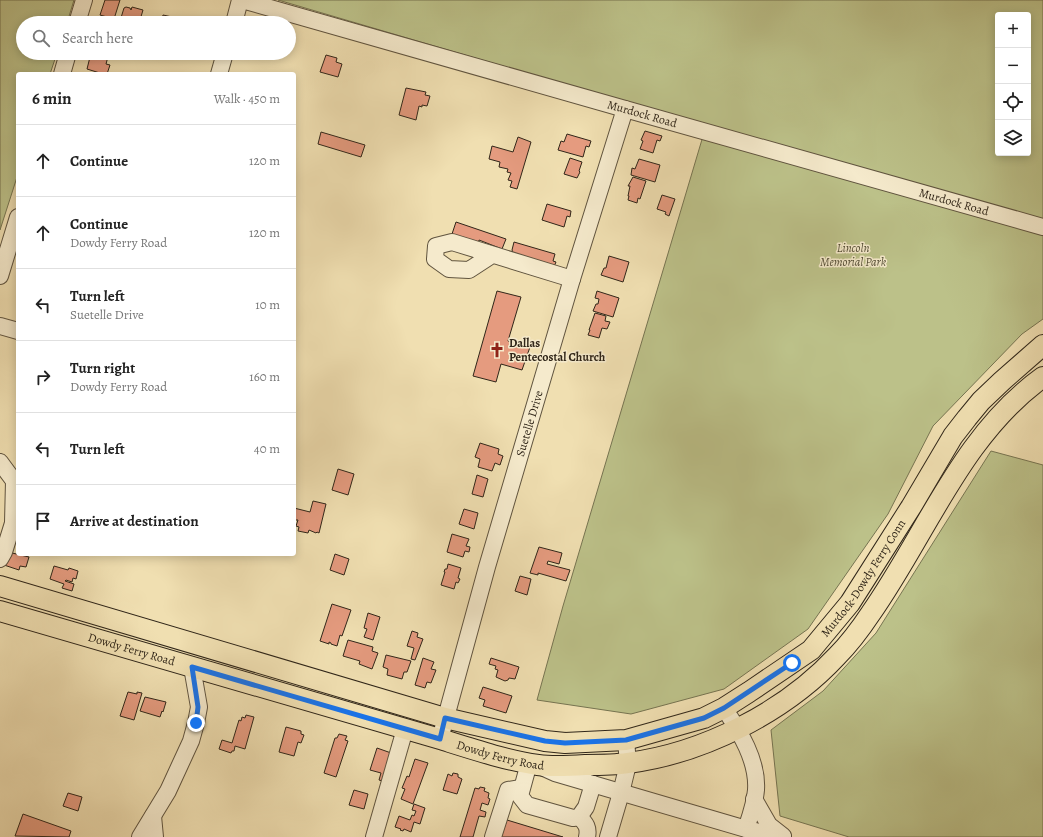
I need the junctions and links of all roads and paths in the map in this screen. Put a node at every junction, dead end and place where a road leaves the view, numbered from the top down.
1 (84, 0) edge
2 (241, 0) edge
3 (79, 16) edge
4 (236, 16) edge
5 (66, 60) edge
6 (223, 60) edge
7 (63, 72) edge
8 (220, 72) edge
9 (625, 109) junction
10 (16, 224) edge
11 (1043, 227) edge
12 (492, 255) dead end
13 (0, 276) edge
14 (572, 279) junction
15 (0, 326) edge
16 (16, 330) edge
17 (1043, 345) edge
18 (1043, 377) edge
19 (0, 462) edge
20 (902, 521) junction
21 (920, 534) junction
22 (0, 559) edge
23 (0, 586) edge
24 (0, 610) edge
25 (146, 629) junction
26 (140, 651) junction
27 (192, 667) junction
28 (724, 708) junction
29 (445, 718) junction
30 (405, 729) junction
31 (738, 729) junction
32 (440, 739) junction
33 (626, 740) junction
34 (534, 764) junction
35 (628, 764) junction
36 (593, 784) junction
37 (521, 788) junction
38 (621, 793) junction
39 (754, 799) junction
40 (153, 816) junction
41 (579, 817) junction
42 (746, 829) junction
43 (140, 837) edge
44 (155, 837) edge
45 (374, 837) edge
46 (493, 837) edge
47 (587, 837) edge
48 (608, 837) edge
49 (784, 837) edge

1 - 3 street
2 - 4 street
2 - 9 street, Murdock Road
5 - 7 street
6 - 8 street
9 - 11 street, Murdock Road
9 - 14 street, Suetelle Drive
10 - 13 street
12 - 14 street
14 - 29 street, Suetelle Drive
15 - 16 street
17 - 20 main road, Murdock-Dowdy Ferry Conn
18 - 21 main road, Murdock-Dowdy Ferry Conn
19 - 22 street
20 - 21 main road
20 - 28 main road, Murdock-Dowdy Ferry Conn
21 - 31 main road, Murdock-Dowdy Ferry Conn
23 - 25 main road, Dowdy Ferry Road
24 - 26 main road, Dowdy Ferry Road
25 - 26 main road
25 - 29 main road, Dowdy Ferry Road
26 - 27 main road, Dowdy Ferry Road
27 - 30 main road, Dowdy Ferry Road
27 - 40 street
28 - 31 street
28 - 33 main road, Murdock-Dowdy Ferry Conn
29 - 32 street, Suetelle Drive
29 - 33 main road, Dowdy Ferry Road
30 - 32 main road, Dowdy Ferry Road
30 - 45 street
31 - 35 main road, Murdock-Dowdy Ferry Conn
31 - 39 street
32 - 34 main road, Dowdy Ferry Road
33 - 35 street
34 - 35 main road, Murdock-Dowdy Ferry Conn
34 - 36 street, Dowdy Ferry Road
34 - 37 street
35 - 38 street
36 - 38 street, Dowdy Ferry Road
36 - 41 street
37 - 41 street
37 - 46 street
38 - 42 street, Dowdy Ferry Road
38 - 48 street
39 - 42 street
39 - 49 street, Dowdy Ferry Road
40 - 43 street
40 - 44 street
41 - 47 street
42 - 49 street, Dowdy Ferry Road

